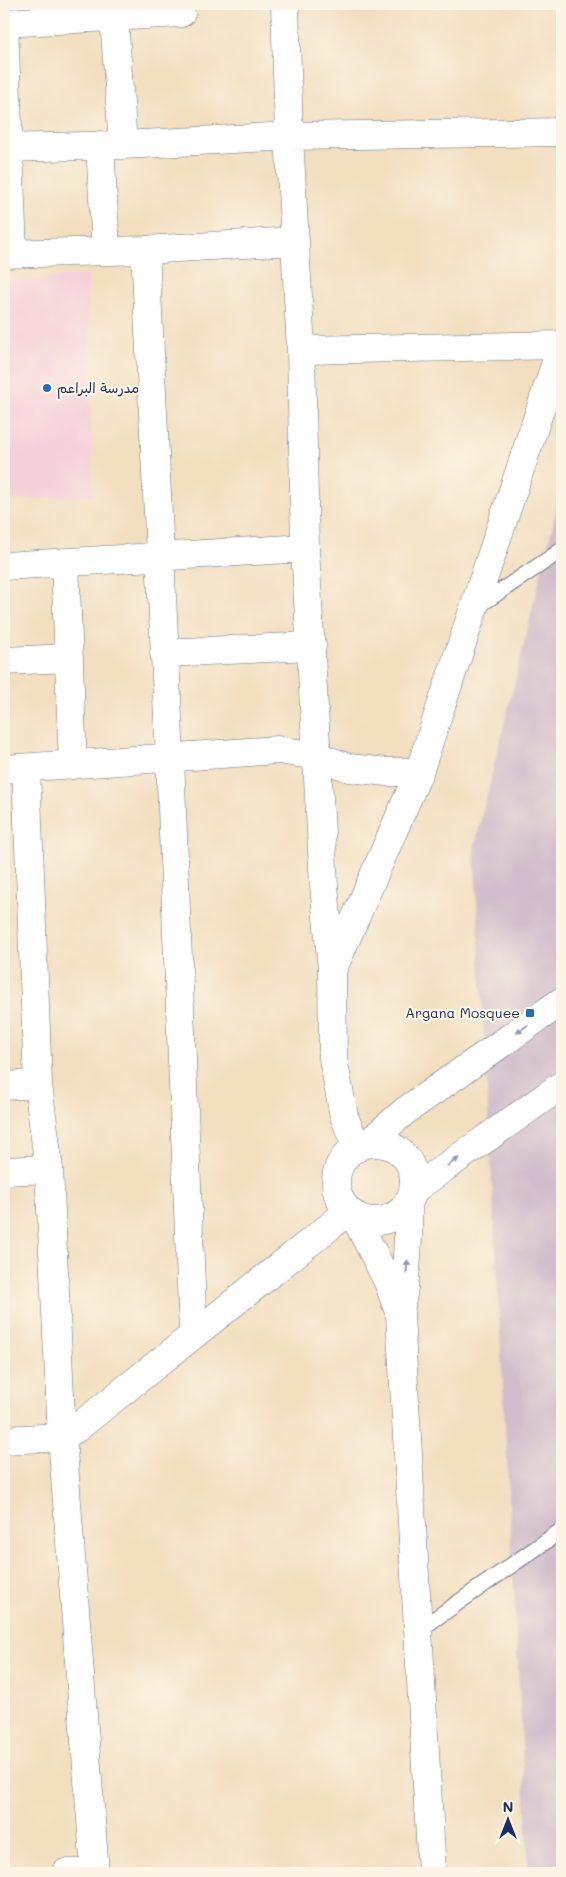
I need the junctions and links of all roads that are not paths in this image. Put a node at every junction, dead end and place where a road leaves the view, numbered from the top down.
1 (285, 4) edge
2 (113, 10) edge
3 (182, 13) dead end
4 (4, 23) edge
5 (562, 132) edge
6 (289, 136) junction
7 (112, 145) junction
8 (7, 148) edge
9 (295, 241) junction
10 (145, 250) junction
11 (106, 251) junction
12 (8, 253) edge
13 (562, 344) edge
14 (301, 350) junction
15 (305, 548) junction
16 (562, 550) edge
17 (159, 557) junction
18 (65, 562) junction
19 (4, 566) edge
20 (475, 608) junction
21 (312, 646) junction
22 (164, 653) junction
23 (69, 658) junction
24 (4, 661) edge
25 (316, 756) junction
26 (170, 758) junction
27 (73, 765) junction
28 (15, 768) edge
29 (419, 772) junction
30 (332, 970) junction
31 (562, 1001) edge
32 (38, 1084) junction
33 (562, 1085) edge
34 (4, 1086) edge
35 (362, 1146) junction
36 (50, 1169) junction
37 (4, 1171) edge
38 (411, 1196) junction
39 (352, 1213) junction
40 (400, 1315) junction
41 (193, 1335) junction
42 (62, 1437) junction
43 (4, 1440) edge
44 (562, 1530) edge
45 (419, 1630) junction
46 (95, 1872) edge
47 (66, 1873) edge
48 (432, 1873) edge

1 - 6 street
2 - 3 street
2 - 4 street
2 - 7 street
4 - 8 street
5 - 6 street
6 - 7 street
6 - 9 street
7 - 8 street
7 - 11 street
8 - 12 street
9 - 10 street
9 - 14 street
10 - 11 street
10 - 17 street
11 - 12 street
13 - 14 street
13 - 20 street
14 - 15 street
15 - 17 street
15 - 21 street
16 - 20 lane
17 - 18 street
17 - 22 street
18 - 19 street
18 - 23 street
20 - 29 street
21 - 22 street
21 - 25 street
22 - 26 street
23 - 24 street
23 - 27 street
25 - 26 street
25 - 29 street
25 - 30 street
26 - 27 street
26 - 41 street
27 - 28 street
28 - 32 street
29 - 30 street
30 - 35 street
31 -> 35 street
32 - 34 street
32 - 36 street
38 -> 33 street
35 - 38 street
35 - 39 street
36 - 37 street
36 - 42 street
38 - 39 street
40 -> 38 street
39 - 40 street
39 - 41 street
40 - 45 street
41 - 42 street
42 - 43 street
42 - 46 street
44 - 45 lane
45 - 48 street
46 - 47 street

